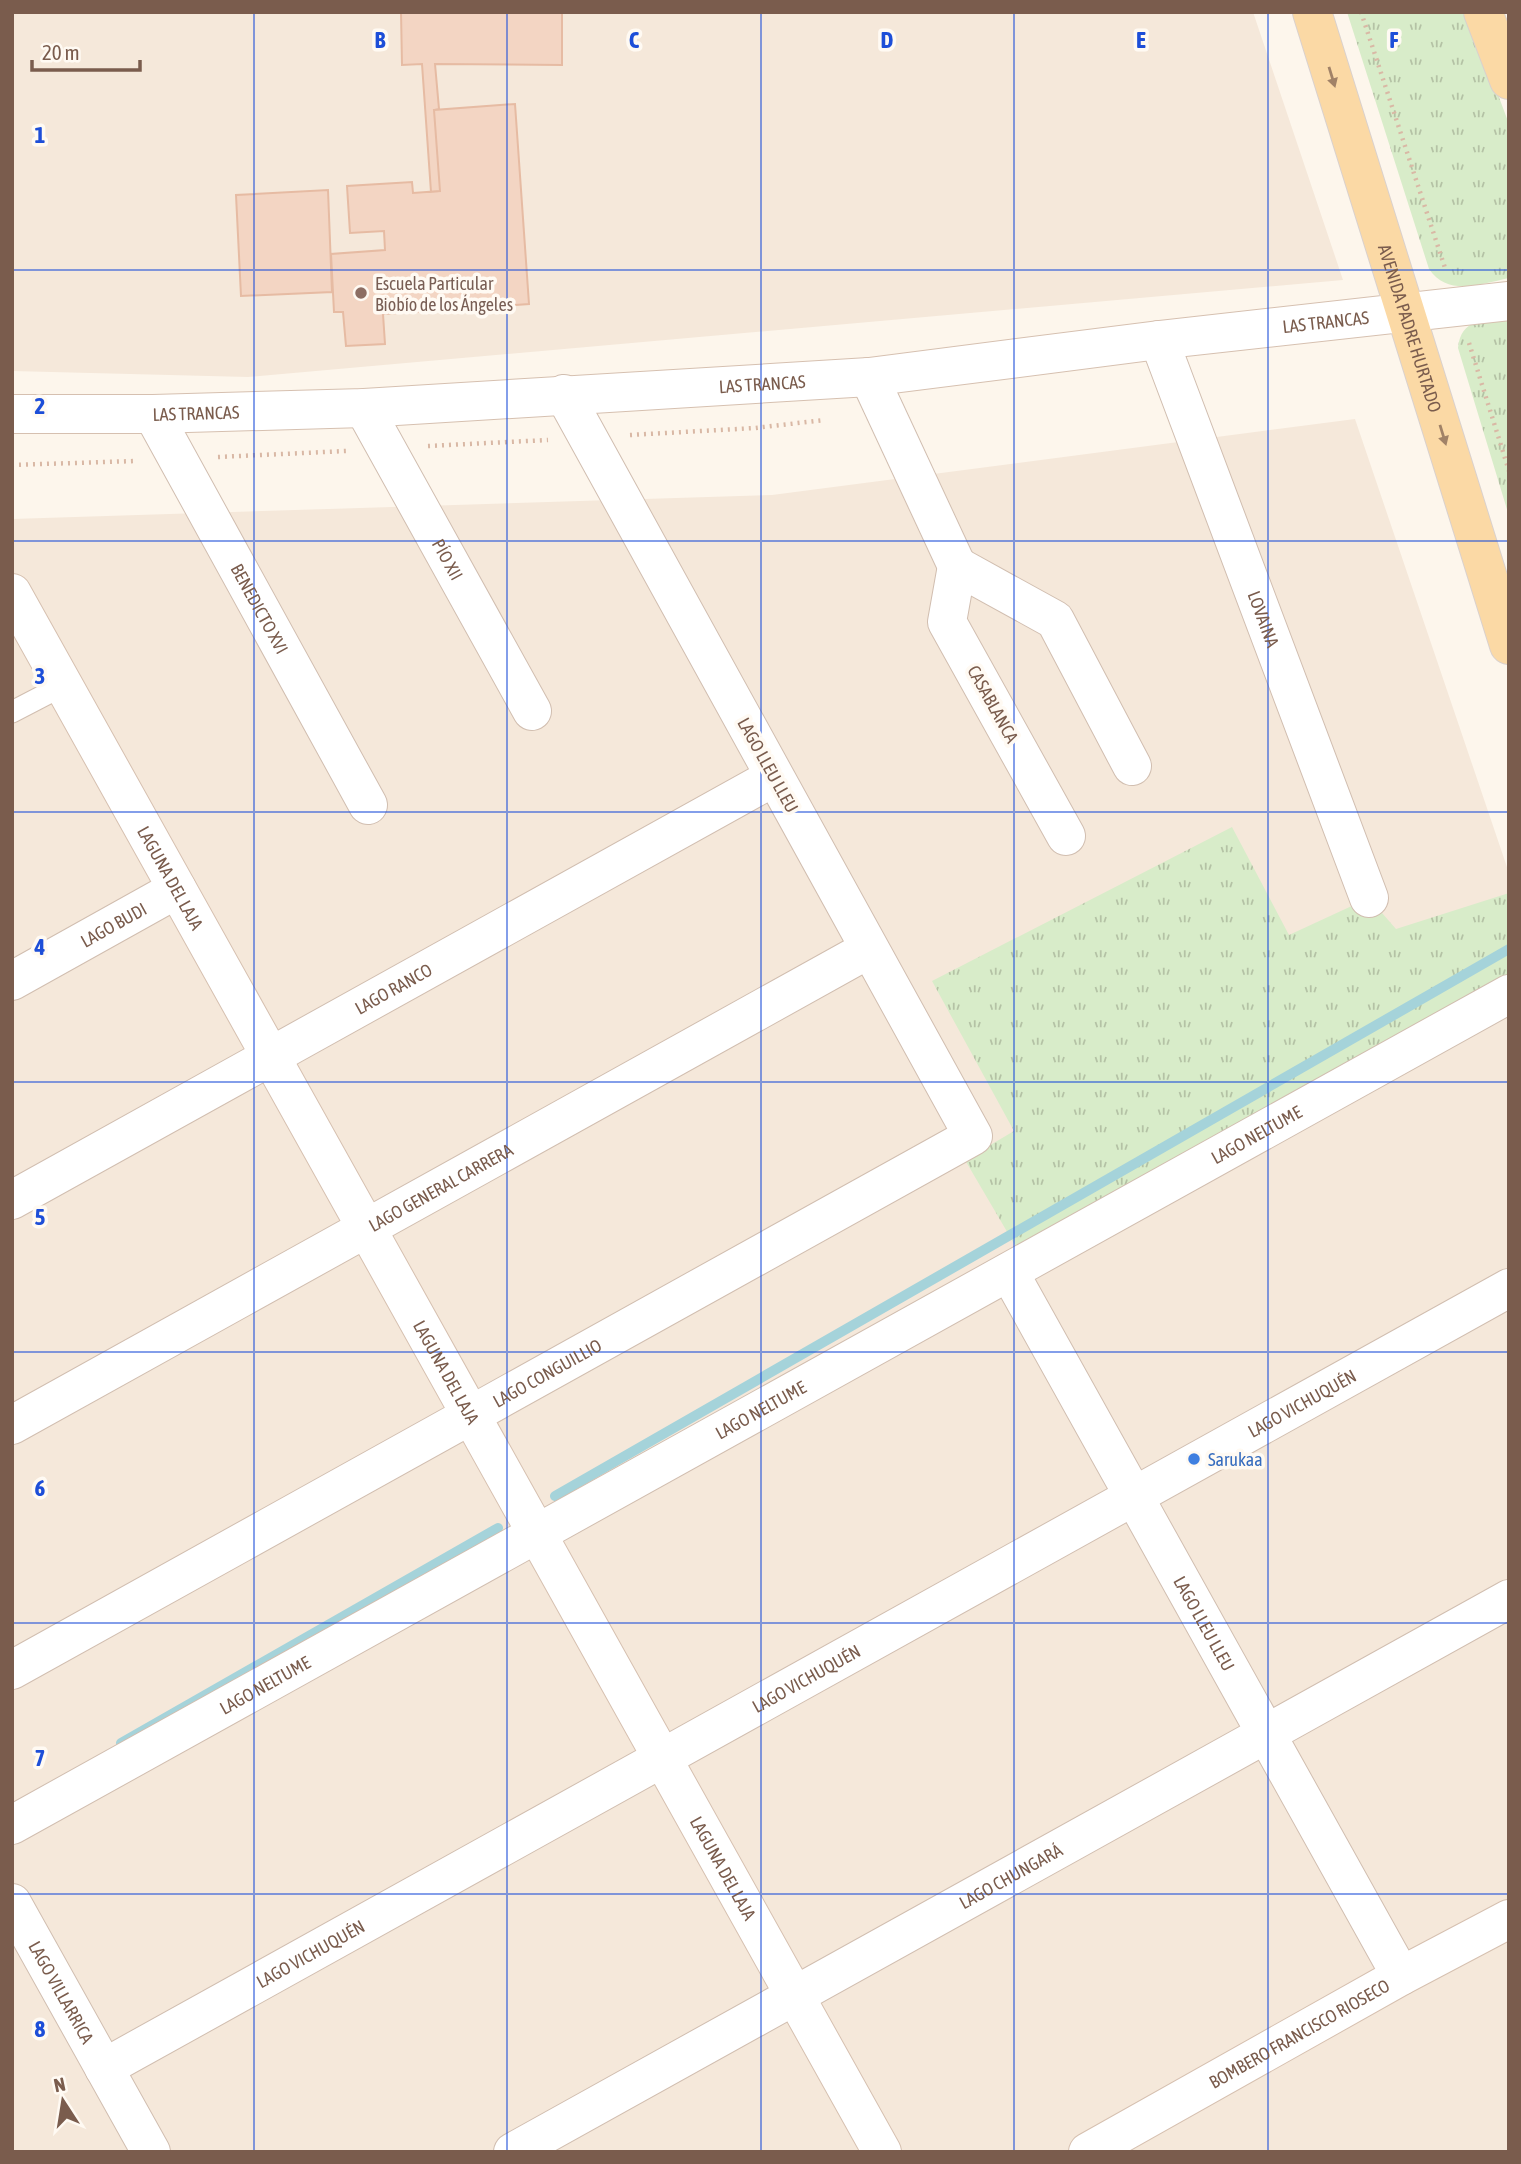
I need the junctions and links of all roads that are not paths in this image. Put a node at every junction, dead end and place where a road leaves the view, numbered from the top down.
1 (1312, 12) edge
2 (1483, 12) edge
3 (1509, 80) edge
4 (1509, 301) edge
5 (1405, 313) junction
6 (1159, 340) junction
7 (869, 377) junction
8 (564, 394) junction
9 (364, 408) junction
10 (12, 414) edge
11 (153, 414) junction
12 (957, 566) junction
13 (12, 593) edge
14 (1509, 645) edge
15 (64, 685) junction
16 (532, 711) dead end
17 (12, 712) edge
18 (1132, 765) dead end
19 (775, 777) junction
20 (368, 805) dead end
21 (1066, 836) dead end
22 (177, 889) junction
23 (1370, 898) dead end
24 (869, 949) junction
25 (12, 981) edge
26 (1509, 994) edge
27 (271, 1056) junction
28 (972, 1136) joint
29 (12, 1200) edge
30 (367, 1228) junction
31 (1009, 1272) junction
32 (1509, 1288) edge
33 (471, 1415) junction
34 (12, 1425) edge
35 (1134, 1496) junction
36 (537, 1533) junction
37 (1509, 1599) edge
38 (12, 1670) edge
39 (1266, 1734) junction
40 (662, 1758) junction
41 (12, 1825) edge
42 (12, 1903) edge
43 (1509, 1919) edge
44 (1401, 1976) junction
45 (795, 1995) junction
46 (104, 2068) junction
47 (151, 2152) edge
48 (513, 2152) edge
49 (882, 2152) edge
50 (1088, 2152) edge

1 -> 5 main road, AVENIDA PADRE HURTADO
2 - 3 main road
4 - 5 street, LAS TRANCAS
5 - 6 street, LAS TRANCAS
5 -> 14 main road, AVENIDA PADRE HURTADO
6 - 7 street, LAS TRANCAS
6 - 23 street, LOVAINA
7 - 8 street, LAS TRANCAS
7 - 12 street
8 - 9 street, LAS TRANCAS
8 - 19 street, LAGO LLEU LLEU
9 - 11 street, LAS TRANCAS
9 - 16 street, PÍO XII
10 - 11 street, LAS TRANCAS
11 - 20 street, BENEDICTO XVI
12 - 18 street
12 - 21 street, CASABLANCA
13 - 15 street, LAGUNA DEL LAJA
15 - 17 lane
15 - 22 street, LAGUNA DEL LAJA
19 - 24 street, LAGO LLEU LLEU
19 - 27 street, LAGO RANCO
22 - 25 street, LAGO BUDI
22 - 27 street, LAGUNA DEL LAJA
24 - 28 street, LAGO LLEU LLEU
24 - 30 street, LAGO GENERAL CARRERA
26 - 31 street, LAGO NELTUME
27 - 29 street, LAGO RANCO
27 - 30 street, LAGUNA DEL LAJA
28 - 33 street, LAGO CONGUILLIO
30 - 33 street, LAGUNA DEL LAJA
30 - 34 street, LAGO GENERAL CARRERA
31 - 35 street, LAGO LLEU LLEU
31 - 36 street, LAGO NELTUME
32 - 35 street, LAGO VICHUQUÉN
33 - 36 street, LAGUNA DEL LAJA
33 - 38 street, LAGO CONGUILLIO
35 - 39 street, LAGO LLEU LLEU
35 - 40 street, LAGO VICHUQUÉN
36 - 40 street, LAGUNA DEL LAJA
36 - 41 street, LAGO NELTUME
37 - 39 street, LAGO CHUNGARÁ
39 - 44 street, LAGO LLEU LLEU
39 - 45 street, LAGO CHUNGARÁ
40 - 45 street, LAGUNA DEL LAJA
40 - 46 street, LAGO VICHUQUÉN
42 - 46 street, LAGO VILLARRICA
43 - 44 street, BOMBERO FRANCISCO RIOSECO
44 - 50 street, BOMBERO FRANCISCO RIOSECO
45 - 48 street, LAGO CHUNGARÁ
45 - 49 street, LAGUNA DEL LAJA
46 - 47 street, LAGO VILLARRICA

